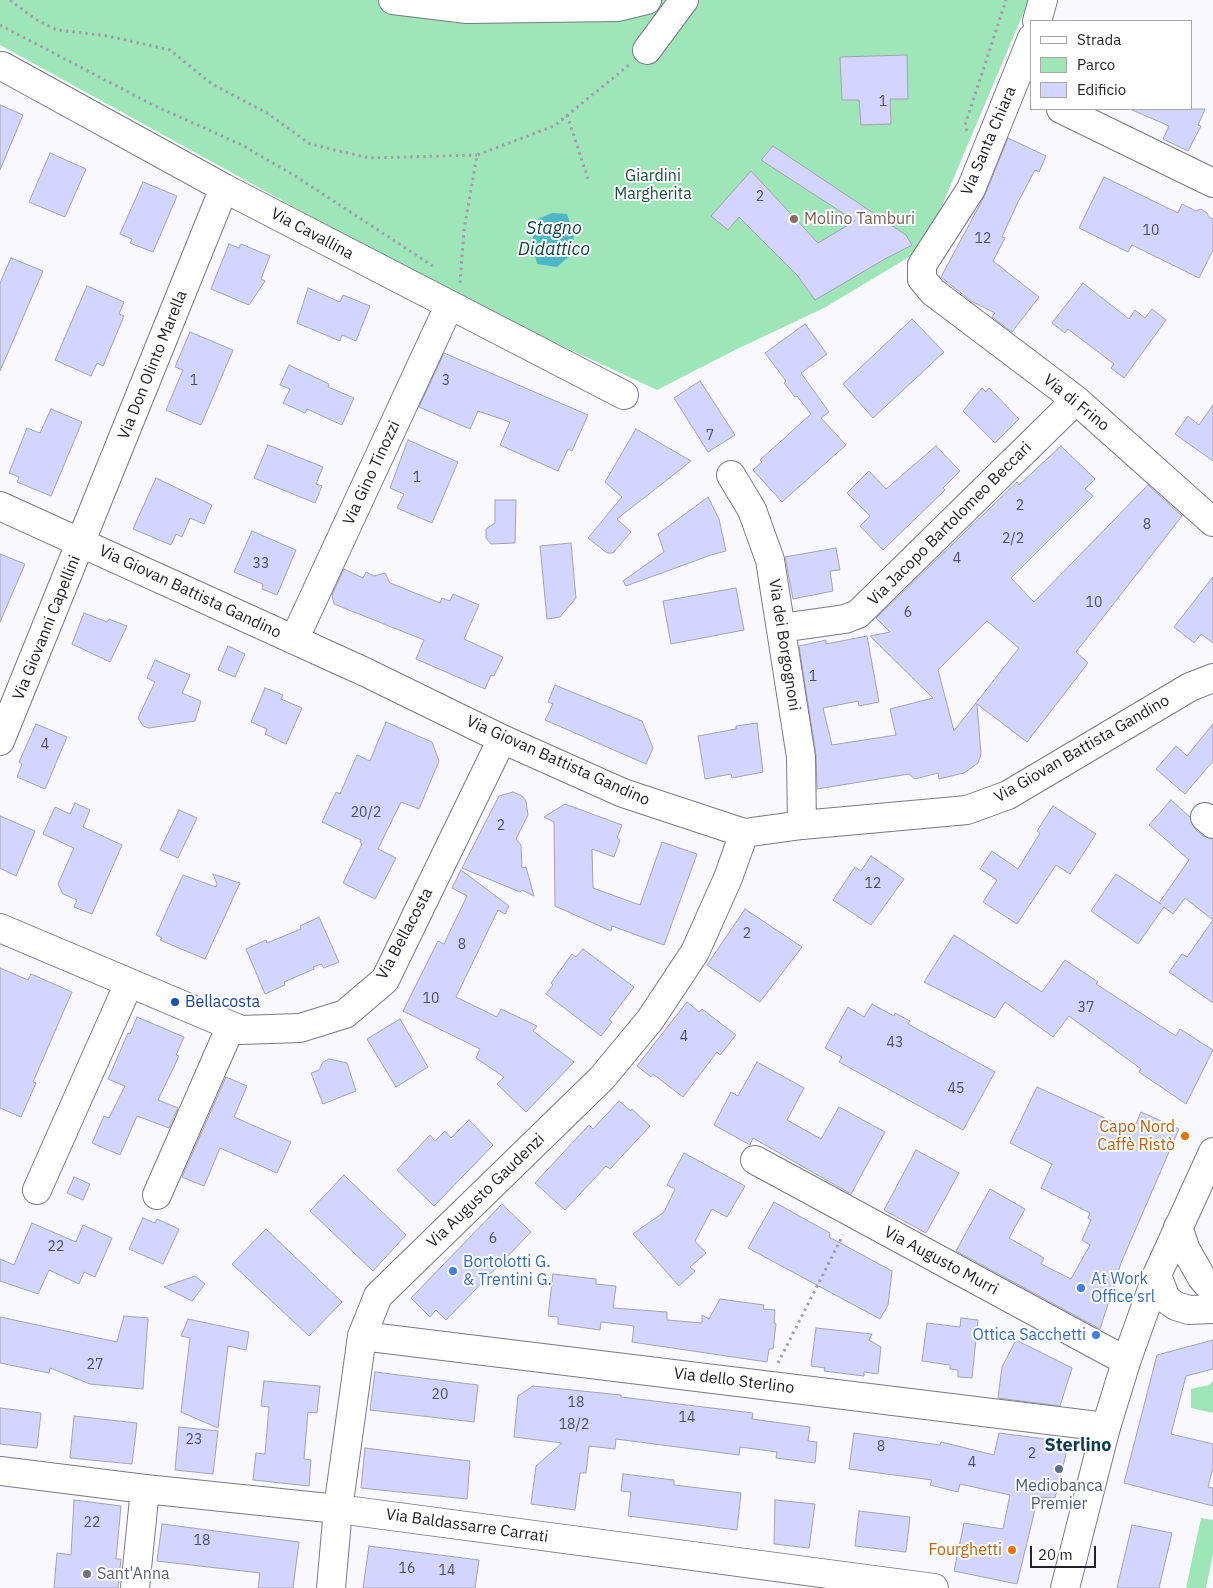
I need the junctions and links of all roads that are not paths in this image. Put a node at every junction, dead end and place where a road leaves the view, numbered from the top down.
1 (393, 0) edge
2 (647, 0) edge
3 (684, 0) edge
4 (1042, 0) edge
5 (1037, 20) edge
6 (1030, 43) edge
7 (647, 50) road end
8 (2, 66) dead end
9 (1022, 90) edge
10 (1064, 110) edge
11 (1213, 183) edge
12 (224, 188) junction
13 (933, 292) joint
14 (451, 293) junction
15 (624, 395) dead end
16 (1076, 400) junction
17 (731, 475) dead end
18 (0, 506) edge
19 (1213, 522) edge
20 (82, 542) junction
21 (781, 628) junction
22 (294, 640) junction
23 (1213, 678) edge
24 (502, 739) junction
25 (0, 741) edge
26 (802, 825) junction
27 (744, 833) junction
28 (0, 928) edge
29 (129, 983) junction
30 (231, 1026) junction
31 (1213, 1152) edge
32 (756, 1160) dead end
33 (37, 1190) dead end
34 (157, 1194) dead end
35 (1178, 1227) junction
36 (1157, 1275) junction
37 (1213, 1291) edge
38 (1213, 1309) edge
39 (362, 1336) junction
40 (1127, 1359) junction
41 (1106, 1428) junction
42 (0, 1471) edge
43 (145, 1489) junction
44 (338, 1509) junction
45 (134, 1588) edge
46 (331, 1588) edge
47 (934, 1588) edge
48 (1065, 1588) edge

1 - 2 street
3 - 7 street
4 - 5 street
6 - 9 street, Via Santa Chiara
8 - 12 street, Via Cavallina
9 - 13 street, Via Santa Chiara
10 - 11 street
12 - 14 street, Via Cavallina
12 - 20 street, Via Don Olinto Marella
13 - 16 street, Via di Frino
14 - 15 street, Via Cavallina
14 - 22 street, Via Gino Tinozzi
16 - 19 street, Via di Frino
16 - 21 street, Via Jacopo Bartolomeo Beccari
17 - 21 street, Via dei Borgognoni
18 - 20 street, Via Giovan Battista Gandino
20 - 22 street, Via Giovan Battista Gandino
20 - 25 street, Via Giovanni Capellini
21 - 26 street, Via dei Borgognoni
22 - 24 street, Via Giovan Battista Gandino
23 - 26 street, Via Giovan Battista Gandino
24 - 27 street, Via Giovan Battista Gandino
24 - 30 street, Via Bellacosta
26 - 27 street, Via Giovan Battista Gandino
27 - 39 street, Via Augusto Gaudenzi
28 - 29 street, Via Bellacosta
29 - 30 street, Via Bellacosta
29 - 33 street
30 - 34 street
31 - 35 street
32 - 40 street, Via Augusto Murri
35 - 36 street
35 - 37 street
36 - 38 street
36 - 40 street
39 - 41 street, Via dello Sterlino
39 - 44 street, Via Augusto Gaudenzi
40 - 41 street
41 - 48 street
42 - 43 street, Via Baldassarre Carrati
43 - 44 street, Via Baldassarre Carrati
43 - 45 street
44 - 46 street, Via Augusto Gaudenzi
44 - 47 street, Via Baldassarre Carrati

